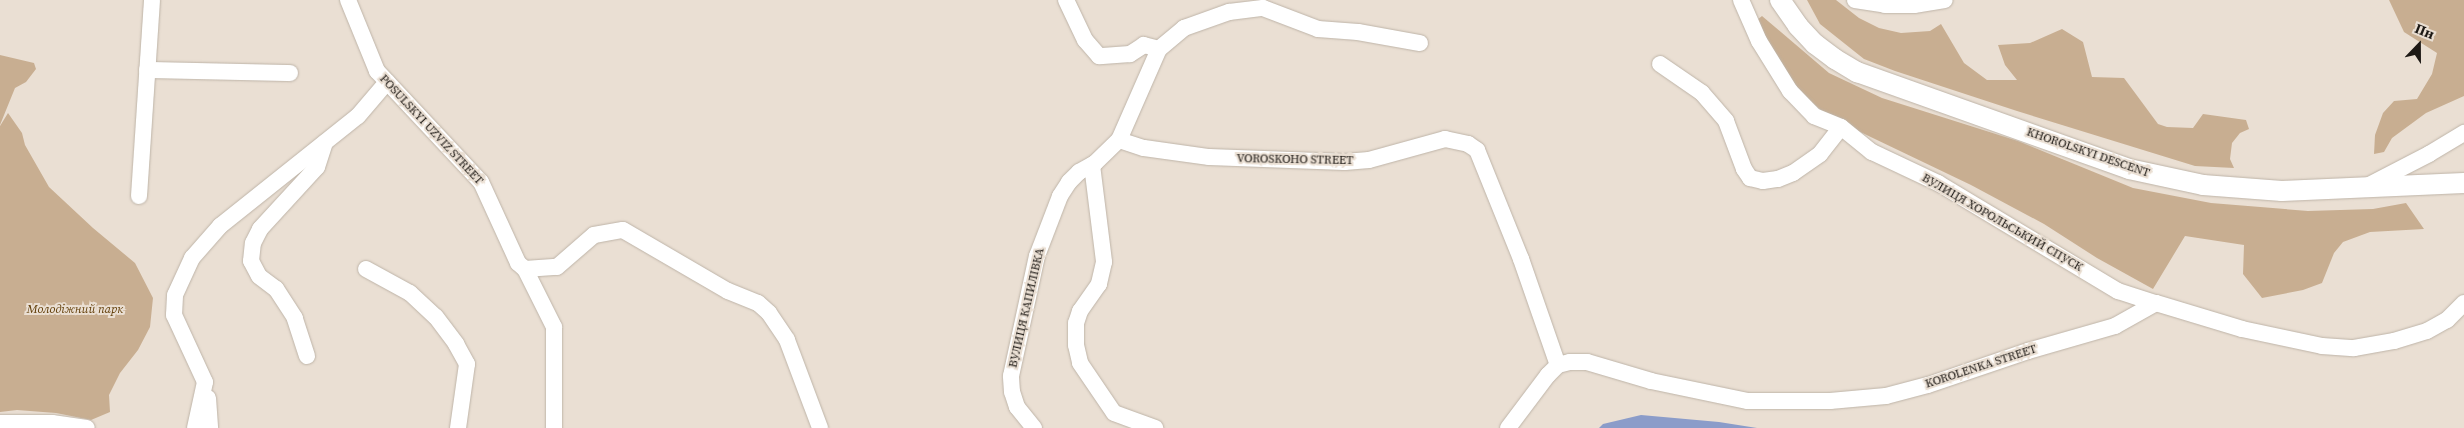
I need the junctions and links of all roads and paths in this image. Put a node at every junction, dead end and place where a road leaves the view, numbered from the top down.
1 (152, 0) edge
2 (348, 0) edge
3 (1066, 0) edge
4 (1741, 0) edge
5 (1780, 0) edge
6 (1855, 0) edge
7 (1945, 0) edge
8 (1420, 42) dead end
9 (1159, 49) junction
10 (1660, 64) dead end
11 (147, 70) junction
12 (290, 73) dead end
13 (387, 82) junction
14 (1841, 127) junction
15 (2464, 133) edge
16 (1119, 140) junction
17 (325, 142) junction
18 (1092, 165) junction
19 (2464, 183) edge
20 (2362, 188) junction
21 (139, 196) dead end
22 (366, 269) dead end
23 (525, 269) junction
24 (2156, 303) junction
25 (2464, 303) edge
26 (307, 356) dead end
27 (1558, 365) junction
28 (205, 382) junction
29 (0, 423) edge
30 (87, 428) edge
31 (195, 428) edge
32 (210, 428) edge
33 (458, 428) edge
34 (554, 428) edge
35 (820, 428) edge
36 (1034, 428) edge
37 (1155, 428) edge
38 (1508, 428) edge

1 - 11 street
2 - 13 street, POSULSKYI UZVIZ STREET
3 - 9 street
4 - 14 street, ВУЛИЦЯ ХОРОЛЬСЬКИЙ СПУСК
5 - 20 main road, KHOROLSKYI DESCENT
6 - 7 street
8 - 9 street
9 - 16 street, ВУЛИЦЯ КАПИЛІВКА
10 - 14 street
11 - 12 street
11 - 21 street
13 - 17 street
13 - 23 street, POSULSKYI UZVIZ STREET
14 - 24 street, ВУЛИЦЯ ХОРОЛЬСЬКИЙ СПУСК
15 - 20 street
16 - 18 street, ВУЛИЦЯ КАПИЛІВКА
16 - 27 street, VOROSKOHO STREET
17 - 26 street
17 - 28 street
18 - 36 street, ВУЛИЦЯ КАПИЛІВКА
18 - 37 street
19 - 20 main road, KHOROLSKYI DESCENT
22 - 33 street
23 - 34 street, POSULSKYI UZVIZ STREET
23 - 35 street
24 - 25 street
24 - 27 street, KOROLENKA STREET
27 - 38 street
28 - 31 street
28 - 32 street
29 - 30 street

